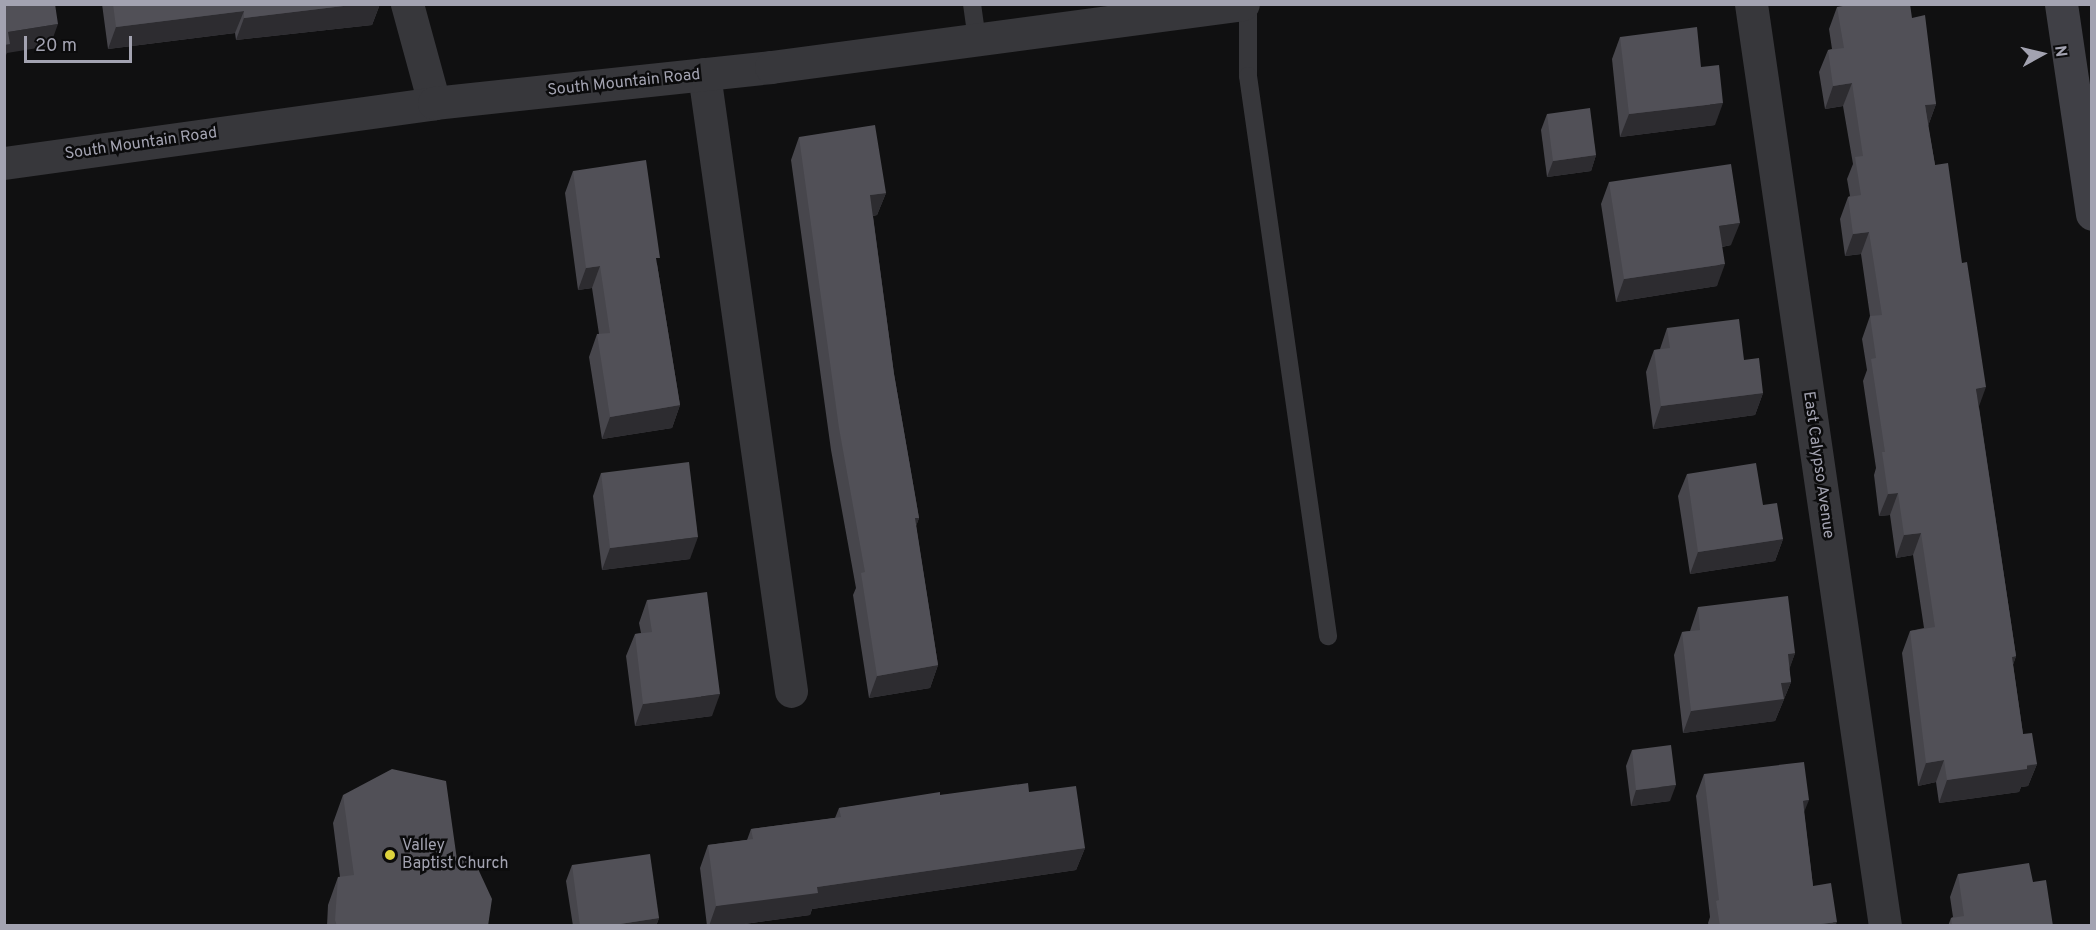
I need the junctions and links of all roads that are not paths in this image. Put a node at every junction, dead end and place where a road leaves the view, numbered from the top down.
1 (407, 4) edge
2 (972, 4) edge
3 (1243, 4) edge
4 (1248, 4) edge
5 (1751, 4) edge
6 (2061, 4) edge
7 (977, 40) junction
8 (704, 74) junction
9 (434, 103) junction
10 (4, 163) edge
11 (2089, 180) edge
12 (2091, 214) edge
13 (1329, 636) dead end
14 (791, 691) dead end
15 (1885, 926) edge

1 - 9 street
2 - 7 lane
3 - 7 street, South Mountain Road
4 - 13 lane
5 - 15 street, East Calypso Avenue
6 - 11 main road
7 - 8 street, South Mountain Road
8 - 9 street, South Mountain Road
8 - 14 street
9 - 10 street, South Mountain Road
11 - 12 main road

